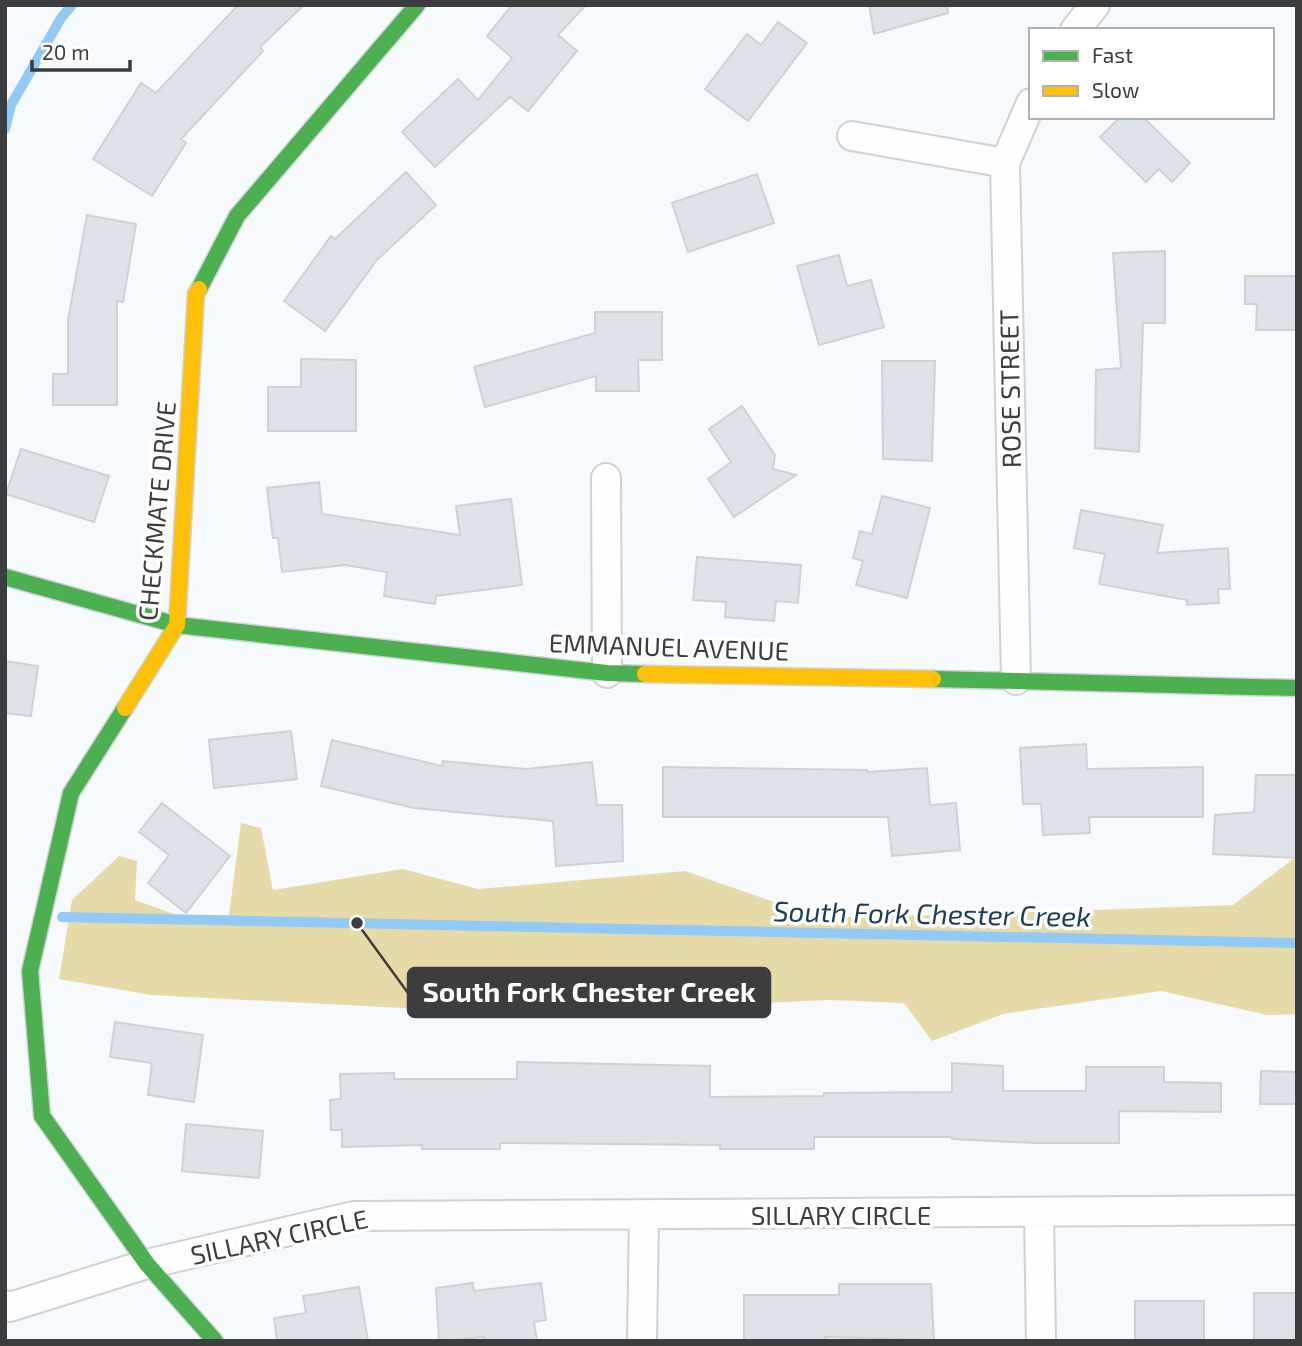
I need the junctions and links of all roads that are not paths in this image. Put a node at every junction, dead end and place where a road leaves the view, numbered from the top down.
1 (418, 5) edge
2 (1095, 5) edge
3 (1077, 28) edge
4 (1029, 107) edge
5 (852, 135) dead end
6 (1004, 163) junction
7 (606, 478) dead end
8 (5, 577) edge
9 (177, 625) junction
10 (607, 673) junction
11 (1016, 680) junction
12 (1297, 688) edge
13 (1297, 1210) edge
14 (1039, 1213) junction
15 (644, 1215) junction
16 (147, 1264) junction
17 (5, 1305) edge
18 (215, 1341) edge
19 (642, 1341) edge
20 (1041, 1341) edge

1 - 9 street, CHECKMATE DRIVE
2 - 3 street
4 - 6 street, ROSE STREET
5 - 6 street
6 - 11 street, ROSE STREET
7 - 10 street
8 - 9 street, EMMANUEL AVENUE
9 - 10 street, EMMANUEL AVENUE
9 - 16 street, CHECKMATE DRIVE
10 - 11 street, EMMANUEL AVENUE
11 - 12 street, EMMANUEL AVENUE
13 - 14 street, SILLARY CIRCLE
14 - 15 street, SILLARY CIRCLE
14 - 20 street
15 - 16 street, SILLARY CIRCLE
15 - 19 street
16 - 17 street, SILLARY CIRCLE
16 - 18 street, CHECKMATE DRIVE

